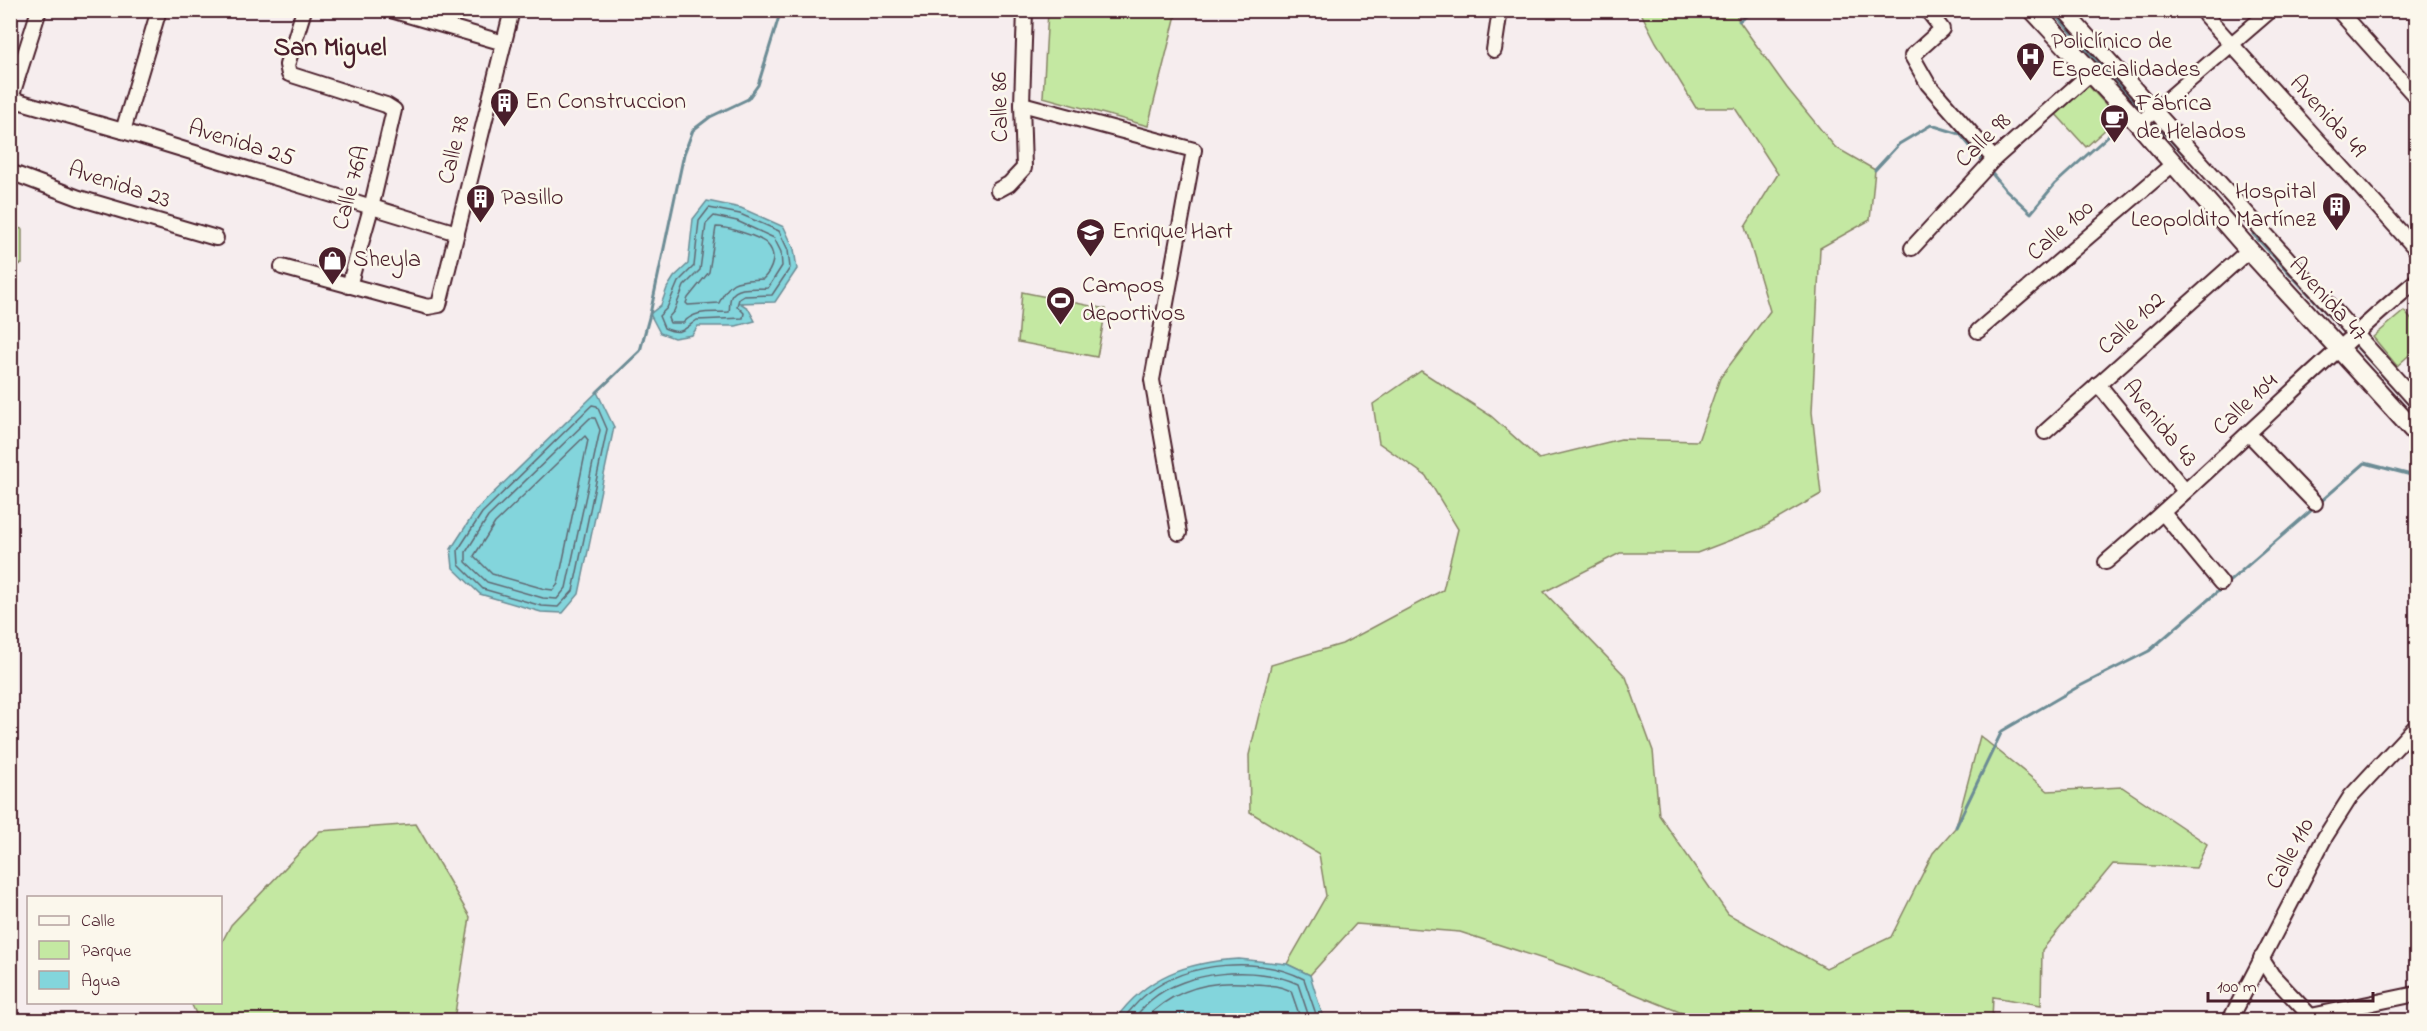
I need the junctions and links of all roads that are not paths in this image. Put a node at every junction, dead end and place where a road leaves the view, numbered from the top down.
1 (39, 10) edge
2 (159, 10) edge
3 (304, 10) edge
4 (391, 10) edge
5 (512, 10) edge
6 (1024, 10) edge
7 (1500, 10) edge
8 (1927, 10) edge
9 (2033, 10) edge
10 (2064, 10) edge
11 (2271, 10) edge
12 (2338, 10) edge
13 (2205, 15) dead end
14 (436, 17) edge
15 (504, 44) junction
16 (2231, 45) junction
17 (1494, 50) dead end
18 (2092, 72) junction
19 (2416, 98) edge
20 (11, 100) edge
21 (1022, 104) junction
22 (2154, 111) junction
23 (2139, 124) junction
24 (123, 131) junction
25 (1994, 159) junction
26 (2173, 164) junction
27 (10, 172) edge
28 (998, 190) dead end
29 (2229, 194) junction
30 (371, 208) junction
31 (2212, 208) junction
32 (457, 233) junction
33 (216, 238) dead end
34 (1912, 248) dead end
35 (2416, 249) edge
36 (2249, 250) junction
37 (282, 267) dead end
38 (2416, 282) edge
39 (349, 286) junction
40 (1978, 331) dead end
41 (2354, 334) junction
42 (2340, 349) junction
43 (2098, 384) junction
44 (2416, 401) edge
45 (2045, 432) dead end
46 (2249, 434) junction
47 (2416, 434) edge
48 (2185, 491) junction
49 (2316, 503) dead end
50 (2163, 513) junction
51 (1179, 533) dead end
52 (2106, 562) dead end
53 (2221, 583) dead end
54 (2416, 726) edge
55 (2261, 958) junction
56 (2416, 994) edge
57 (2312, 1018) edge
58 (2230, 1020) edge

1 - 20 street
2 - 24 street
3 - 30 street, Calle 76A
4 - 14 street
5 - 15 street, Calle 78
6 - 21 street, Calle 86
7 - 17 street
8 - 25 street
9 - 18 main road, Avenida 47
10 - 22 street, Avenida 47
11 - 16 street
12 - 19 street
13 - 16 street, Avenida 49
14 - 15 street
15 - 32 street, Calle 78
16 - 22 street
16 - 35 street, Avenida 49
18 - 23 main road, Avenida 47
18 - 25 street, Calle 98
20 - 24 street, Avenida 25
21 - 28 street, Calle 86
21 - 51 street
22 - 23 street
22 - 29 street, Avenida 47
23 - 26 main road, Avenida 47
24 - 30 street, Avenida 25
25 - 34 street, Calle 98
26 - 31 main road, Avenida 47
26 - 40 street, Calle 100
27 - 33 street, Avenida 23
29 - 31 street
29 - 41 street, Avenida 47
30 - 32 street, Avenida 25
30 - 39 street, Calle 76A
31 - 36 main road, Avenida 47
32 - 39 street, Calle 78
36 - 42 main road, Avenida 47
36 - 43 street, Calle 102
37 - 39 street
38 - 41 street, Calle 104
41 - 42 street, Calle 104
41 - 44 street, Avenida 47
42 - 46 street, Calle 104
42 - 47 main road, Avenida 47
43 - 45 street, Calle 102
43 - 48 street, Avenida 43
46 - 48 street, Calle 104
46 - 49 street
48 - 50 street, Calle 104
50 - 52 street, Calle 104
50 - 53 street
54 - 55 street, Calle 110
55 - 57 street
55 - 58 street, Calle 110
56 - 57 street

